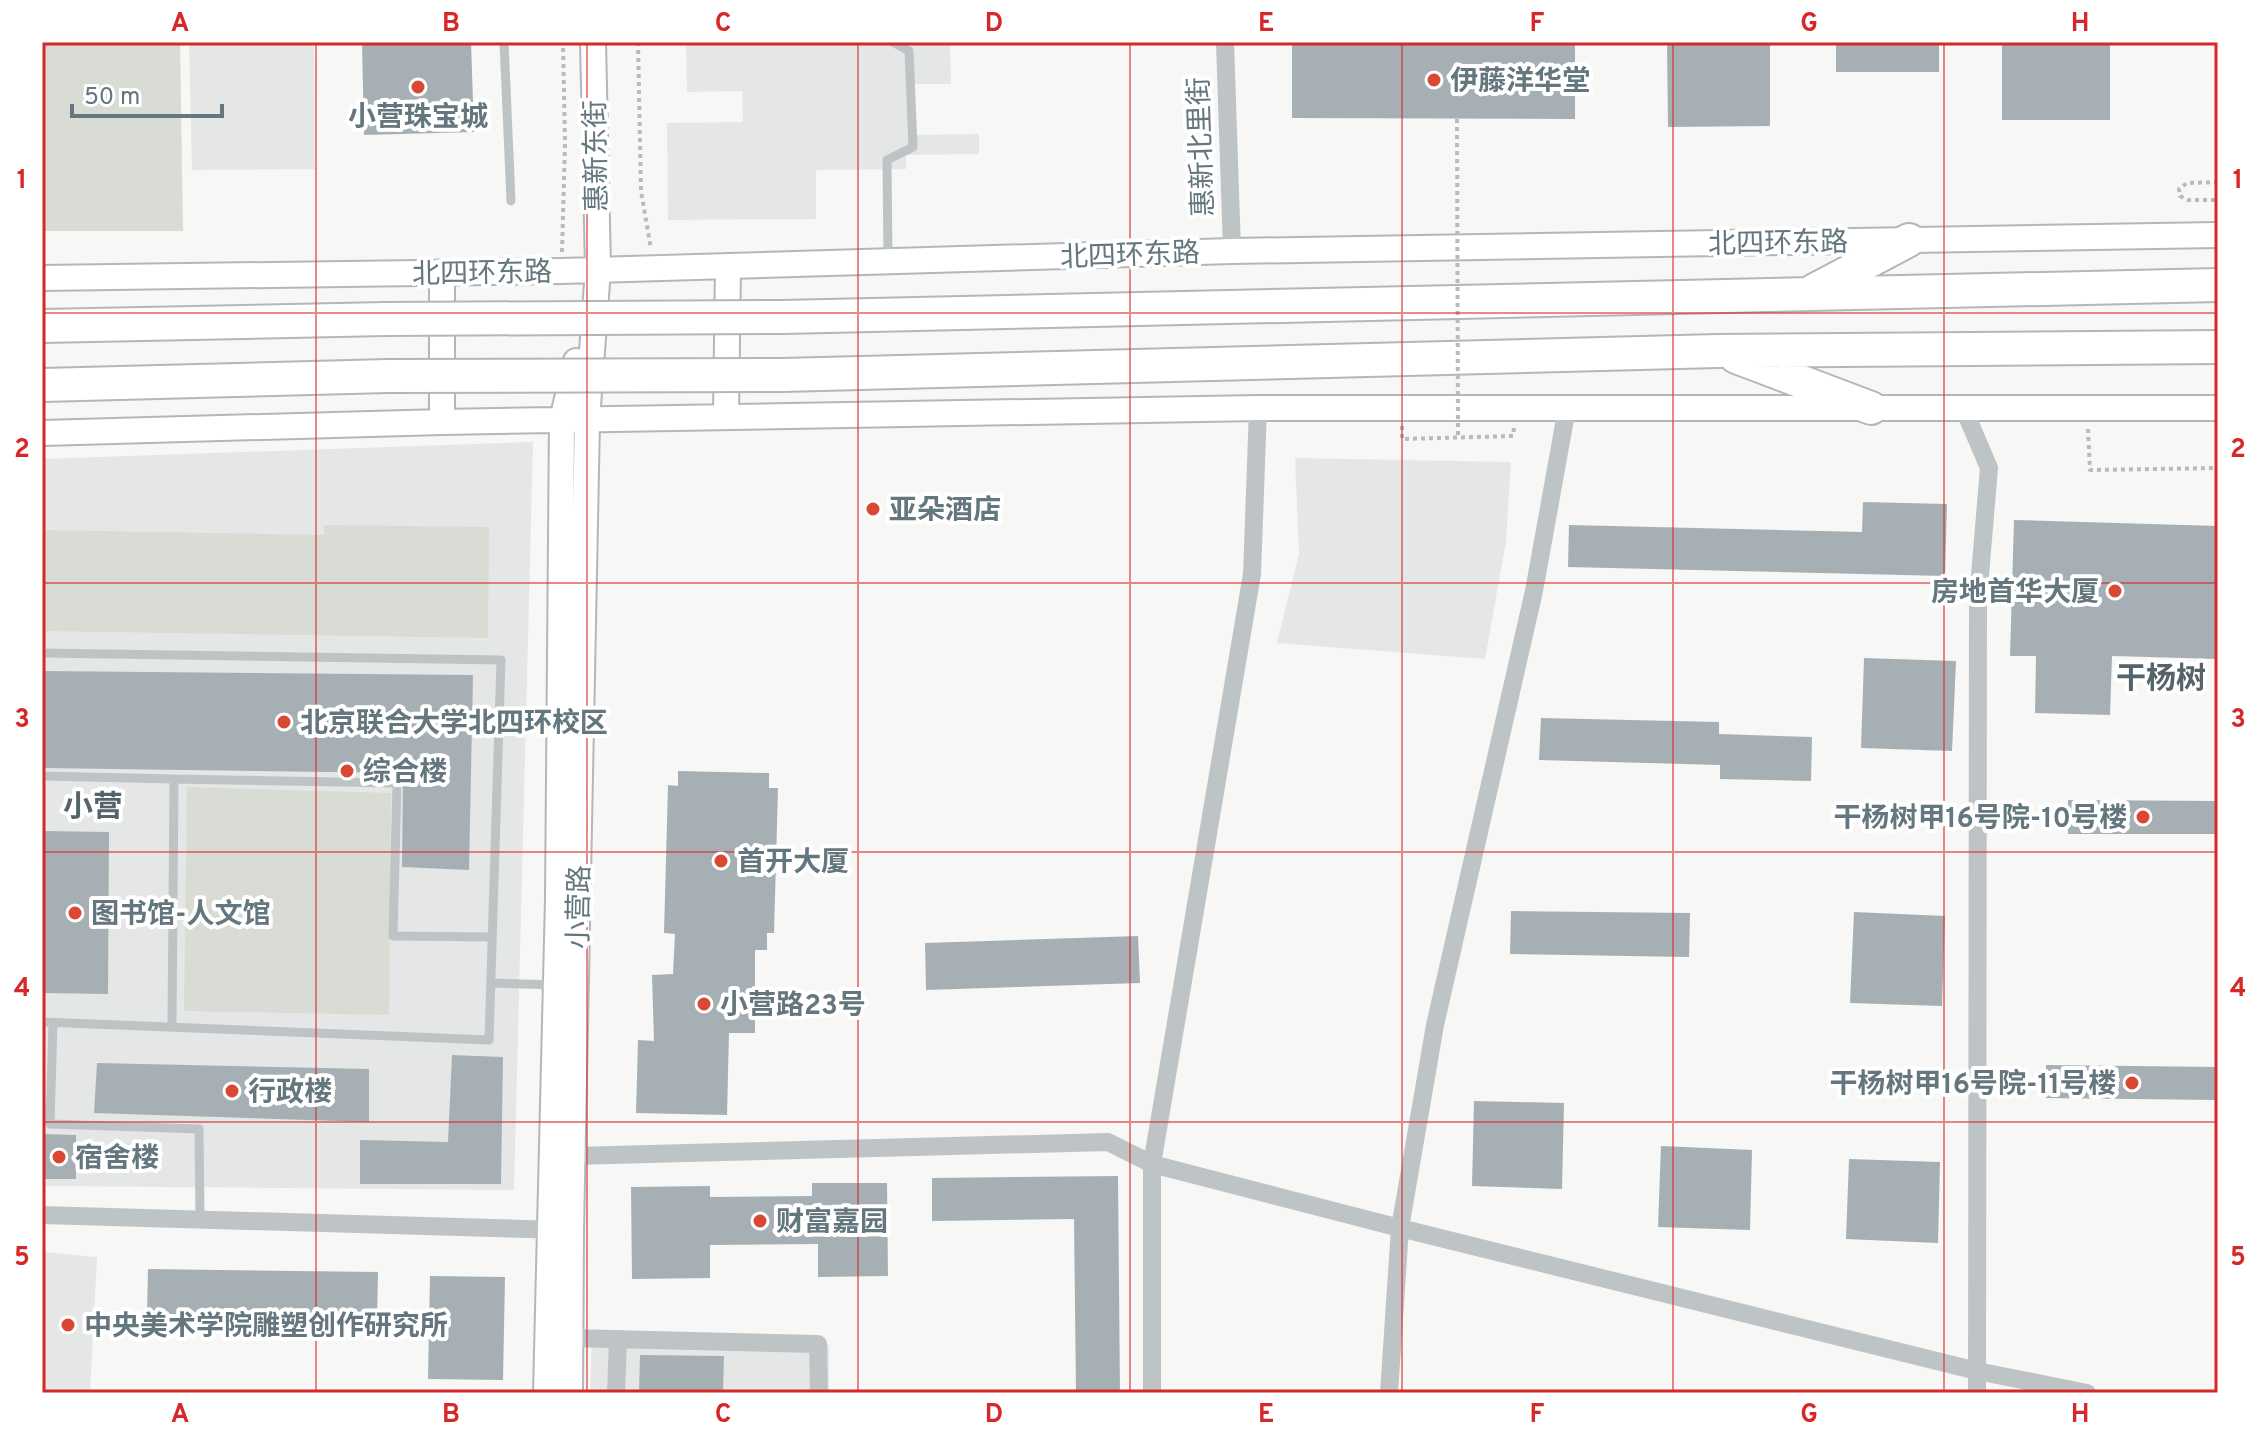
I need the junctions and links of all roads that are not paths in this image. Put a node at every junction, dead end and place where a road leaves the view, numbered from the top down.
1 (504, 42) edge
2 (593, 42) edge
3 (893, 42) edge
4 (1225, 42) edge
5 (511, 201) dead end
6 (2218, 235) edge
7 (1909, 240) junction
8 (1232, 251) junction
9 (888, 261) junction
10 (728, 266) junction
11 (598, 269) junction
12 (442, 272) junction
13 (42, 278) edge
14 (2218, 285) edge
15 (1808, 294) junction
16 (42, 326) edge
17 (2218, 347) edge
18 (1718, 351) junction
19 (42, 385) edge
20 (1963, 407) junction
21 (1258, 408) junction
22 (1567, 408) junction
23 (1871, 408) junction
24 (2218, 408) edge
25 (726, 417) junction
26 (562, 420) junction
27 (587, 420) junction
28 (442, 422) junction
29 (42, 433) edge
30 (42, 653) edge
31 (42, 776) edge
32 (174, 779) junction
33 (492, 937) junction
34 (491, 983) junction
35 (556, 985) junction
36 (48, 1022) edge
37 (172, 1027) junction
38 (573, 1156) junction
39 (1152, 1164) junction
40 (551, 1180) junction
41 (42, 1215) edge
42 (200, 1220) junction
43 (1400, 1228) junction
44 (561, 1230) junction
45 (571, 1338) junction
46 (618, 1339) junction
47 (1977, 1371) junction
48 (546, 1393) edge
49 (570, 1393) edge
50 (616, 1393) edge
51 (819, 1393) edge
52 (1152, 1393) edge
53 (1389, 1393) edge
54 (1977, 1393) edge
55 (2087, 1393) edge

1 - 5 lane
2 - 11 street, 惠新东街
3 - 9 lane
4 - 8 street, 惠新北里街
6 - 7 street, 北四环东路
7 - 8 street, 北四环东路
7 - 15 highway
8 - 9 street, 北四环东路
9 - 10 street, 北四环东路
10 - 11 street, 北四环东路
10 - 25 street
11 - 12 street, 北四环东路
11 - 26 street, 小营路
11 - 27 street, 小营路
12 - 13 street, 北四环东路
12 - 28 street
14 - 15 highway, 北四环东路
15 - 16 highway, 北四环东路, bridge
17 - 18 highway
18 - 19 highway, bridge
18 - 23 highway
20 - 23 street
20 - 24 street
20 - 47 street
21 - 22 street
21 - 25 street
21 - 39 street
22 - 23 street
22 - 43 street
25 - 27 street
26 - 27 street
26 - 28 street
26 - 35 street, 小营路
27 - 38 street, 小营路
28 - 29 street
30 - 33 lane
31 - 32 lane
32 - 33 lane
32 - 37 lane
33 - 34 lane
34 - 35 lane
34 - 37 lane
35 - 40 street, 小营路
36 - 37 lane
36 - 42 lane
38 - 39 street
38 - 40 street
38 - 44 street, 小营路
39 - 43 street
39 - 52 street
40 - 44 street, 小营路
41 - 42 street
42 - 44 street
43 - 47 street
43 - 53 street
44 - 45 street, 小营路
44 - 48 street, 小营路
45 - 46 street
45 - 49 street, 小营路
46 - 50 street
46 - 51 street
47 - 54 street
47 - 55 street

